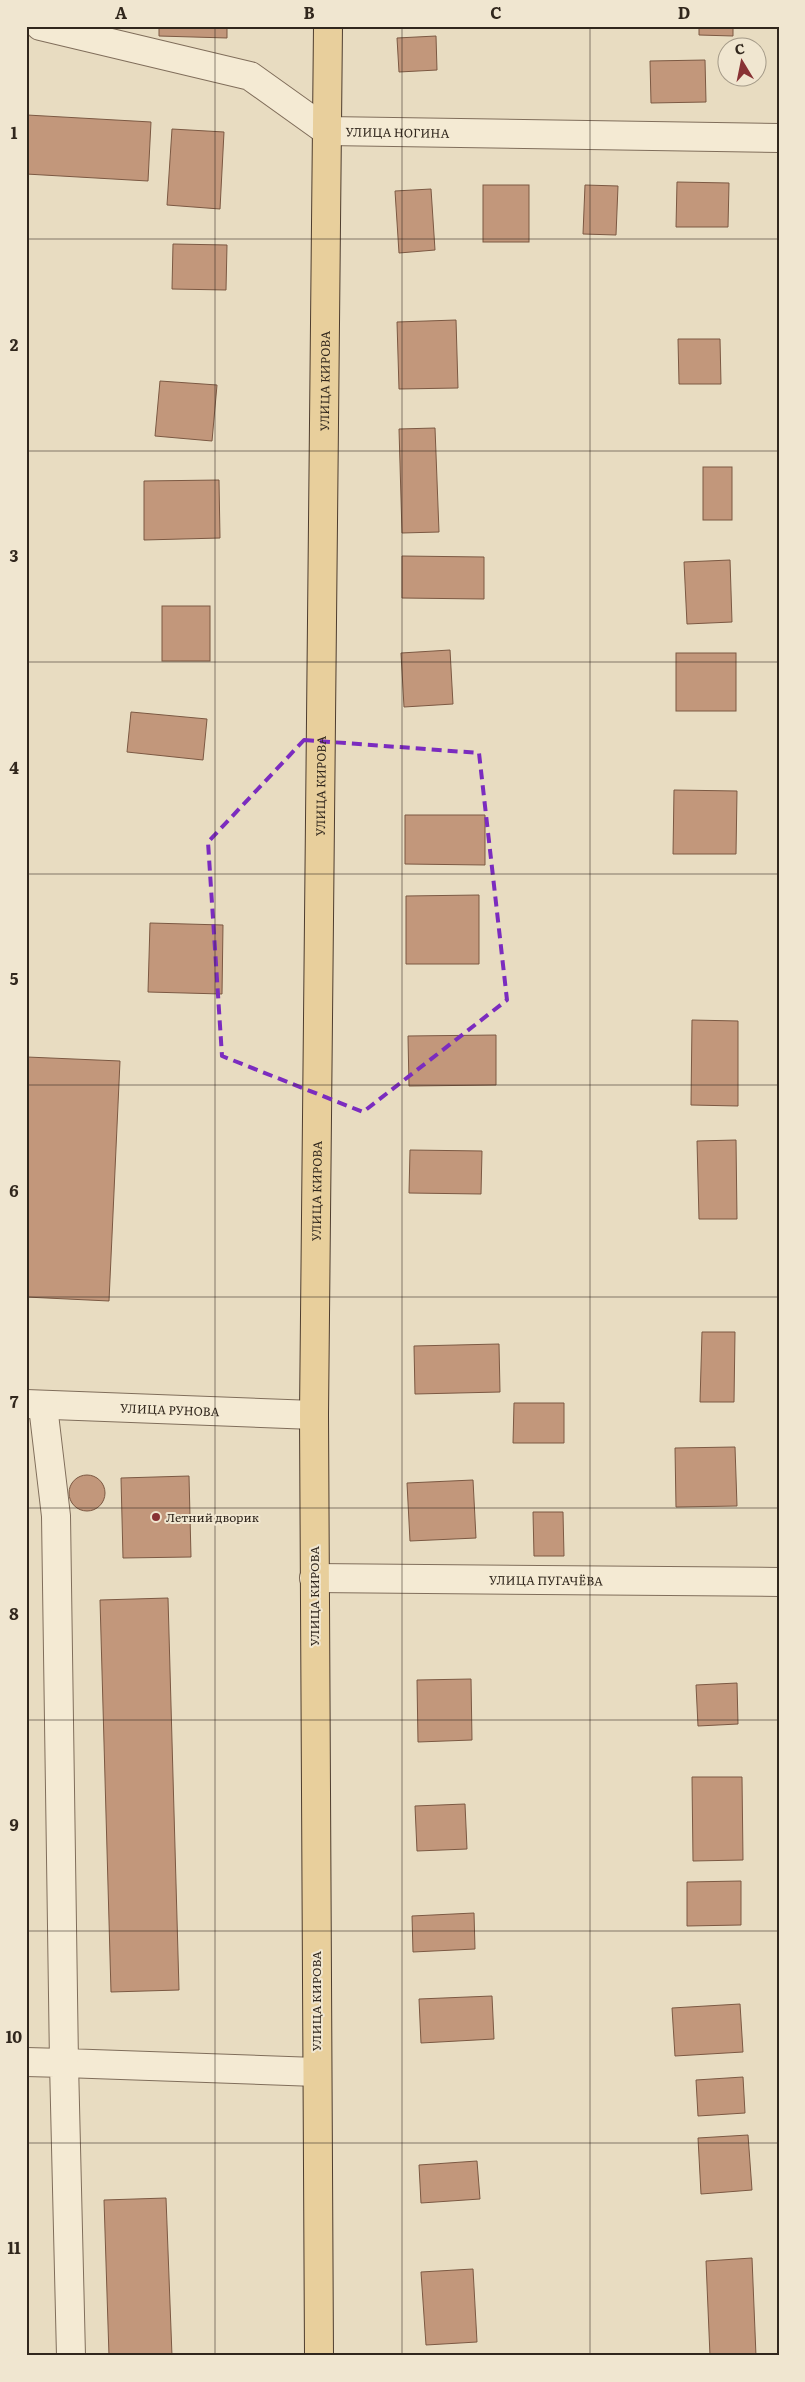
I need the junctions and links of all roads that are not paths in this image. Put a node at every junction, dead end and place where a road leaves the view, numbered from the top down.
1 (40, 26) edge
2 (328, 26) edge
3 (327, 131) junction
4 (779, 138) edge
5 (35, 1405) edge
6 (314, 1415) junction
7 (314, 1578) junction
8 (779, 1582) edge
9 (26, 2062) edge
10 (64, 2063) junction
11 (316, 2072) junction
12 (72, 2356) edge
13 (319, 2356) edge

1 - 3 street
2 - 3 main road, УЛИЦА КИРОВА
3 - 4 street, УЛИЦА НОГИНА
3 - 6 main road, УЛИЦА КИРОВА
5 - 6 street, УЛИЦА РУНОВА
5 - 10 street
6 - 7 main road, УЛИЦА КИРОВА
7 - 8 street, УЛИЦА ПУГАЧЁВА
7 - 11 main road, УЛИЦА КИРОВА
9 - 10 street
10 - 11 street
10 - 12 street
11 - 13 main road, УЛИЦА КИРОВА

